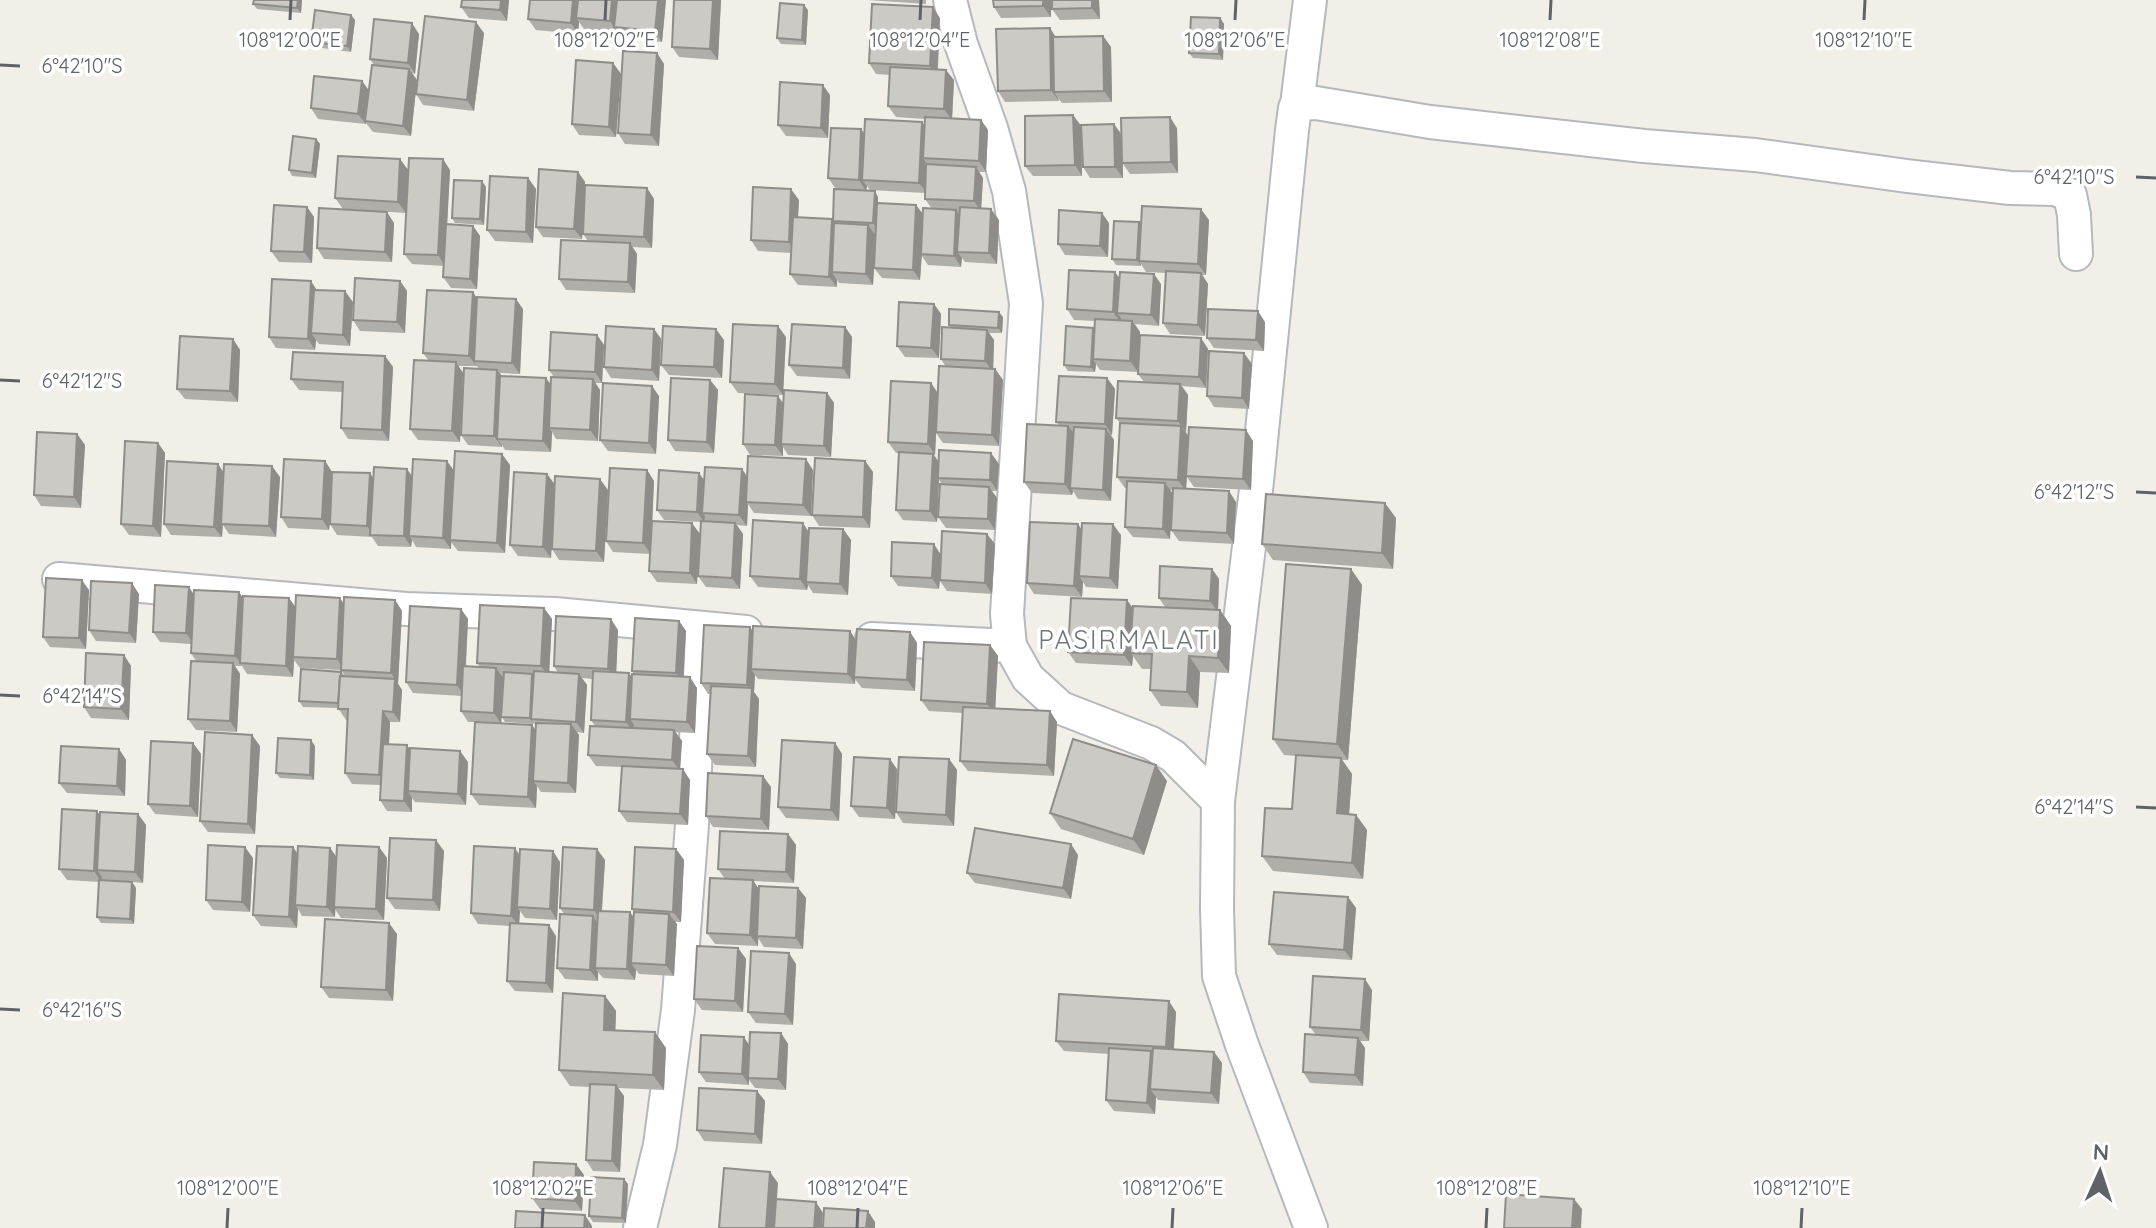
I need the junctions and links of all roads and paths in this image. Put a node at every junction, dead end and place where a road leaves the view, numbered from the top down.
1 (950, 0) edge
2 (1310, 0) edge
3 (1297, 105) junction
4 (2076, 254) dead end
5 (59, 579) edge
6 (700, 629) junction
7 (775, 634) edge
8 (838, 637) edge
9 (1010, 646) junction
10 (1218, 801) junction
11 (640, 1228) edge
12 (1311, 1228) edge

1 - 9 street
2 - 3 street
3 - 4 street
3 - 10 street
5 - 6 street
6 - 7 street
6 - 11 street
8 - 9 street
9 - 10 street
10 - 12 street

